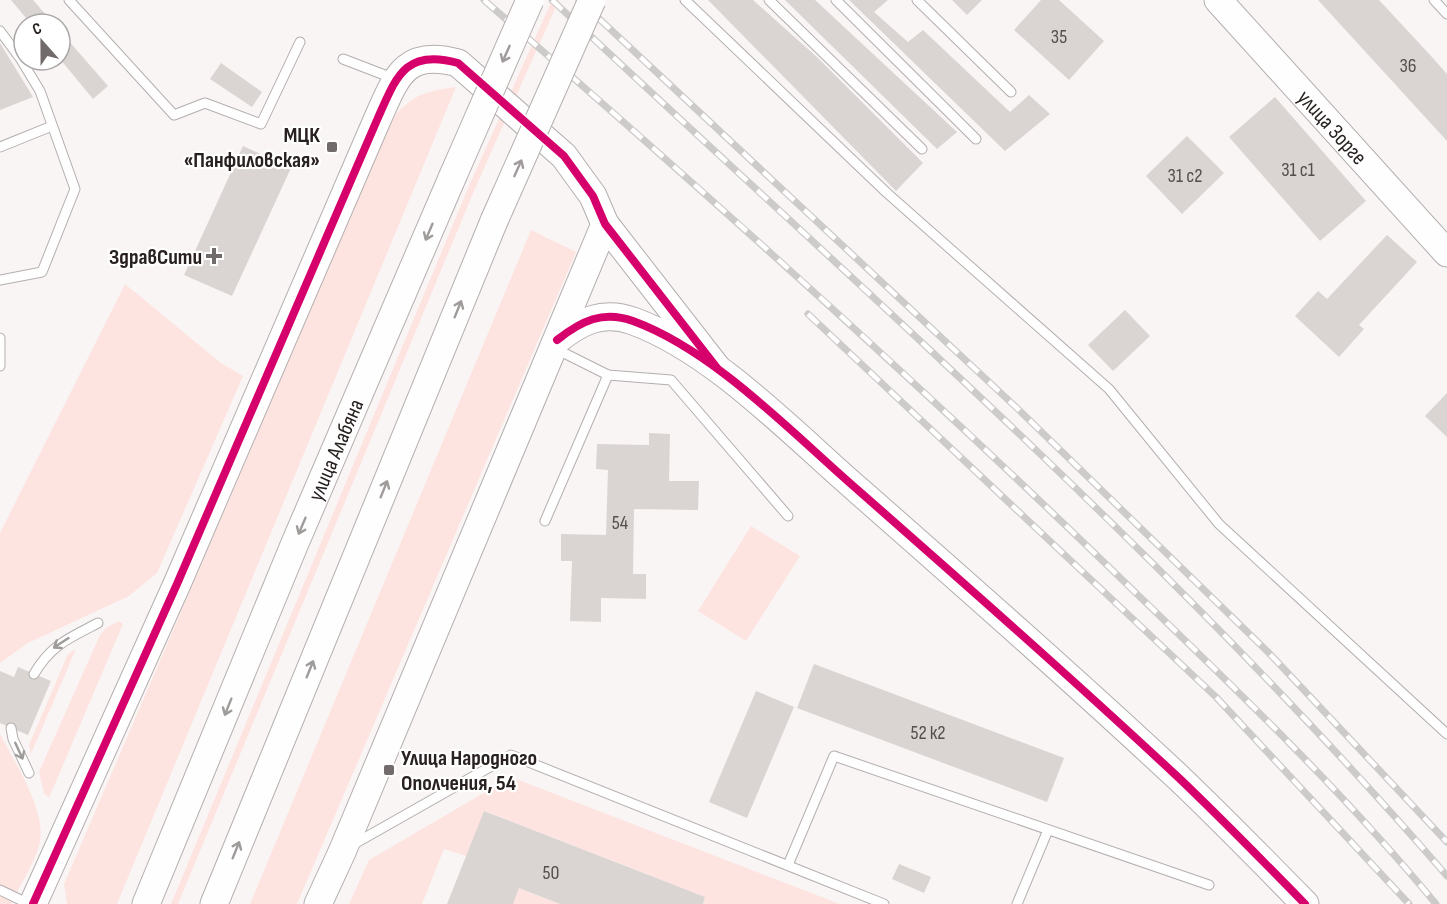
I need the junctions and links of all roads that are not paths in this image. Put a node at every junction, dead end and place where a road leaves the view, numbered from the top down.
1 (69, 0) edge
2 (530, 0) edge
3 (592, 0) edge
4 (686, 0) edge
5 (769, 0) edge
6 (836, 0) edge
7 (917, 0) edge
8 (1218, 0) edge
9 (1434, 0) edge
10 (1447, 14) edge
11 (0, 31) edge
12 (300, 42) dead end
13 (343, 59) dead end
14 (395, 79) junction
15 (1011, 92) dead end
16 (52, 126) junction
17 (976, 139) dead end
18 (0, 147) edge
19 (922, 149) dead end
20 (605, 224) junction
21 (1447, 253) edge
22 (0, 280) edge
23 (0, 338) edge
24 (556, 344) junction
25 (0, 366) edge
26 (717, 368) junction
27 (608, 375) junction
28 (788, 516) dead end
29 (545, 521) dead end
30 (98, 623) dead end
31 (34, 674) dead end
32 (11, 728) dead end
33 (1447, 734) edge
34 (29, 773) dead end
35 (1048, 830) junction
36 (342, 852) junction
37 (788, 866) junction
38 (46, 877) junction
39 (1209, 885) dead end
40 (0, 890) edge
41 (31, 904) edge
42 (48, 904) edge
43 (146, 904) edge
44 (214, 904) edge
45 (318, 904) edge
46 (884, 904) edge
47 (1017, 904) edge
48 (1305, 904) edge

1 - 12 lane
2 -> 43 street, улица Алабяна, bridge
44 -> 3 street, bridge
4 - 33 lane
5 - 19 lane
6 - 17 lane
7 - 15 lane
8 - 21 street, улица Зорге
9 - 10 lane
11 - 16 lane
13 - 14 lane
14 - 20 street
14 - 38 street
16 - 18 lane
16 - 22 lane
20 - 24 street
20 - 26 street
23 - 25 lane
24 - 26 street
24 - 27 lane
24 - 36 street
26 - 48 street
27 - 28 lane
27 - 29 lane
30 -> 31 lane
32 -> 34 lane
35 - 37 lane
35 - 39 lane
35 - 47 lane
36 - 37 lane
36 - 45 street
37 - 46 lane
38 - 41 street
38 - 42 street
40 - 41 lane

